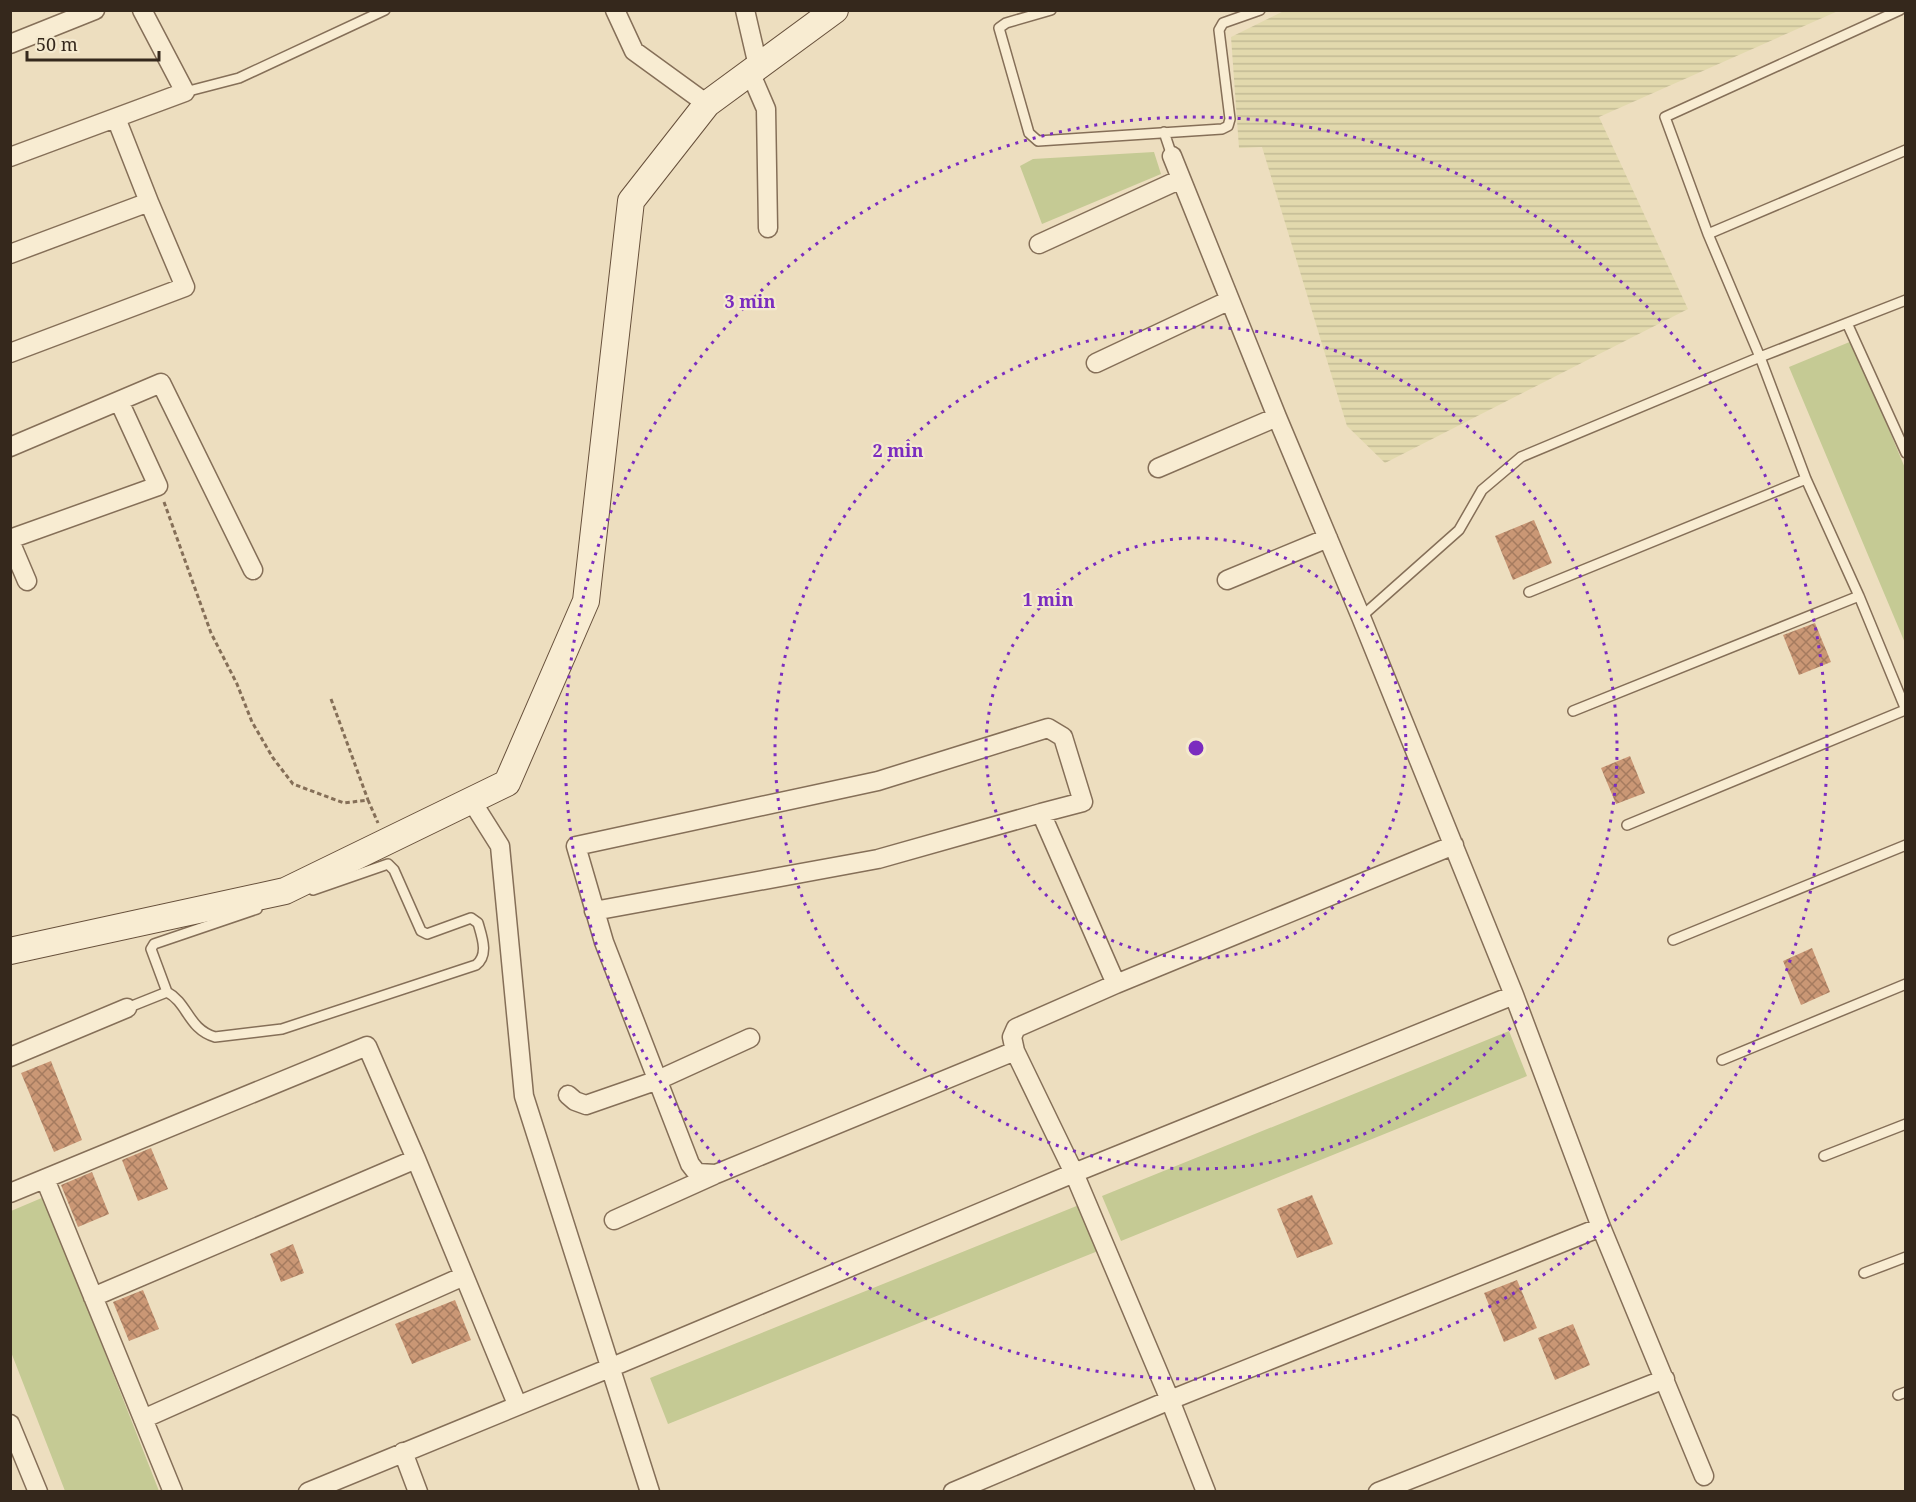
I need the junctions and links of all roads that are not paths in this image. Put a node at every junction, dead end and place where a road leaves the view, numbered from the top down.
1 (95, 10) edge
2 (142, 10) edge
3 (385, 10) edge
4 (615, 10) edge
5 (745, 10) edge
6 (835, 10) edge
7 (1051, 10) edge
8 (1260, 10) edge
9 (1900, 10) edge
10 (10, 44) edge
11 (754, 69) junction
12 (185, 92) junction
13 (707, 104) junction
14 (116, 118) junction
15 (1164, 132) junction
16 (1905, 150) edge
17 (1172, 156) joint
18 (10, 157) edge
19 (1181, 178) junction
20 (149, 202) junction
21 (768, 228) dead end
22 (1708, 234) junction
23 (1039, 244) dead end
24 (10, 254) edge
25 (1230, 300) junction
26 (1905, 300) edge
27 (1847, 323) junction
28 (10, 352) edge
29 (1760, 357) junction
30 (1096, 363) dead end
31 (119, 401) junction
32 (1277, 417) junction
33 (1902, 433) edge
34 (10, 447) edge
35 (1905, 453) edge
36 (1158, 468) dead end
37 (1806, 479) junction
38 (1328, 538) junction
39 (10, 540) edge
40 (253, 570) dead end
41 (1227, 580) dead end
42 (27, 581) dead end
43 (1529, 592) dead end
44 (1859, 596) junction
45 (1361, 617) junction
46 (1905, 710) edge
47 (1573, 711) dead end
48 (471, 800) junction
49 (1041, 813) junction
50 (1627, 825) dead end
51 (1454, 845) junction
52 (1905, 845) edge
53 (594, 911) junction
54 (1673, 940) dead end
55 (10, 951) edge
56 (1116, 984) junction
57 (1905, 984) edge
58 (167, 992) junction
59 (1514, 995) junction
60 (127, 1008) joint
61 (750, 1038) dead end
62 (1015, 1051) junction
63 (10, 1057) edge
64 (1722, 1059) dead end
65 (658, 1080) junction
66 (568, 1095) dead end
67 (1905, 1124) edge
68 (1824, 1156) dead end
69 (416, 1159) junction
70 (1074, 1173) junction
71 (716, 1174) junction
72 (45, 1179) junction
73 (10, 1193) edge
74 (614, 1220) dead end
75 (1601, 1227) junction
76 (1905, 1257) edge
77 (1864, 1273) dead end
78 (464, 1276) junction
79 (93, 1297) junction
80 (612, 1367) junction
81 (1665, 1379) junction
82 (1170, 1400) junction
83 (517, 1404) junction
84 (143, 1419) junction
85 (10, 1424) edge
86 (403, 1452) junction
87 (1704, 1476) dead end
88 (38, 1491) edge
89 (173, 1491) edge
90 (308, 1491) edge
91 (418, 1491) edge
92 (650, 1491) edge
93 (953, 1491) edge
94 (1206, 1491) edge
95 (1378, 1491) edge

1 - 10 street
2 - 12 street
3 - 12 lane
4 - 13 street
5 - 11 street
6 - 11 street
7 - 15 lane
8 - 15 lane
9 - 22 lane
11 - 13 street
11 - 21 street
12 - 14 street
13 - 48 street
14 - 18 street
14 - 20 street
15 - 17 lane
16 - 22 lane
17 - 19 street
19 - 23 street
19 - 25 street
20 - 24 street
20 - 28 street
22 - 29 lane
25 - 30 street
25 - 32 street
26 - 27 lane
27 - 29 lane
27 - 33 lane
29 - 37 lane
29 - 45 lane
31 - 34 street
31 - 39 street
31 - 40 street
32 - 36 street
32 - 38 street
33 - 35 lane
37 - 43 lane
37 - 44 lane
38 - 41 street
38 - 45 street
39 - 42 street
44 - 46 lane
44 - 47 lane
45 - 51 street
46 - 50 lane
48 - 55 street
48 - 80 street
49 - 53 street
49 - 53 street
49 - 56 street
51 - 56 street
51 - 59 street
52 - 54 lane
53 - 65 street
56 - 62 street
57 - 64 lane
58 - 58 lane
58 - 60 lane
59 - 70 street
59 - 75 street
60 - 63 street
61 - 65 street
62 - 70 street
62 - 71 street
65 - 66 street
65 - 71 street
67 - 68 lane
69 - 72 street
69 - 78 street
69 - 79 street
70 - 80 street
70 - 82 street
71 - 74 street
72 - 73 street
72 - 79 street
75 - 81 street
75 - 82 street
76 - 77 lane
78 - 83 street
78 - 84 street
79 - 84 street
80 - 83 street
80 - 92 street
81 - 87 street
81 - 95 street
82 - 93 street
82 - 94 street
83 - 86 street
84 - 89 street
85 - 88 street
86 - 90 street
86 - 91 street

